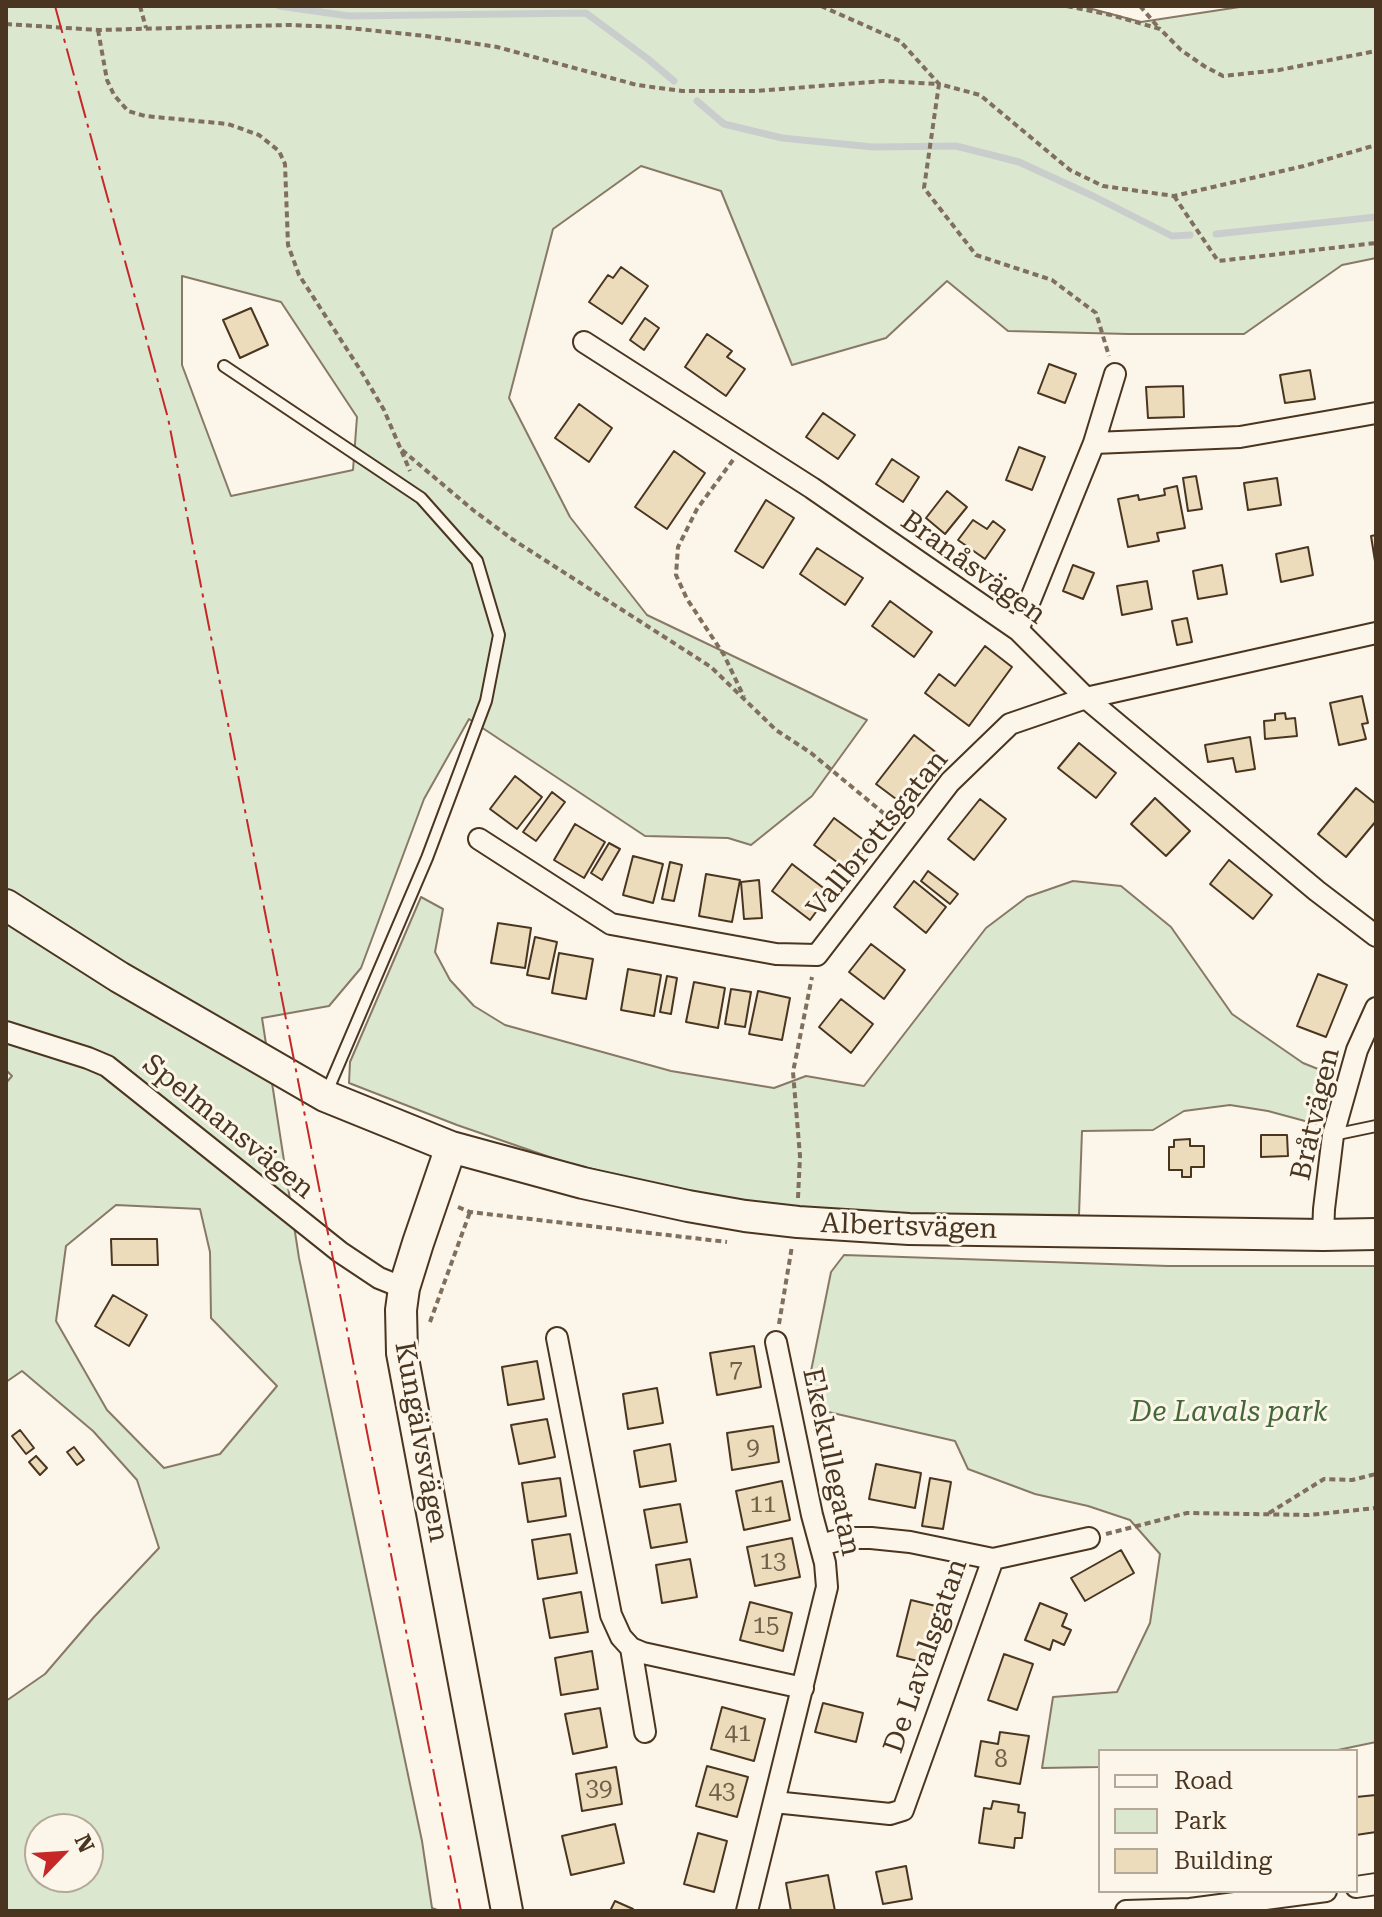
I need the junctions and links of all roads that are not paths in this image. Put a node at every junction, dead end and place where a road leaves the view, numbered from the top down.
1 (584, 342) dead end
2 (224, 366) dead end
3 (1115, 374) road end
4 (1376, 413) edge
5 (1094, 443) junction
6 (1018, 630) junction
7 (1376, 633) edge
8 (1086, 698) junction
9 (479, 839) dead end
10 (6, 905) edge
11 (1376, 936) edge
12 (1376, 1008) edge
13 (6, 1032) edge
14 (325, 1096) junction
15 (1376, 1126) edge
16 (1333, 1135) junction
17 (451, 1147) junction
18 (1376, 1234) edge
19 (1323, 1235) junction
20 (404, 1288) junction
21 (557, 1338) dead end
22 (776, 1342) road end
23 (1089, 1538) road end
24 (821, 1545) junction
25 (993, 1559) junction
26 (631, 1648) junction
27 (803, 1688) junction
28 (645, 1732) dead end
29 (774, 1802) junction
30 (1311, 1893) edge
31 (507, 1911) edge
32 (747, 1911) edge
33 (1126, 1911) edge

1 - 6 street, Branåsvägen
2 - 14 lane
3 - 5 street
4 - 5 street
5 - 6 street
6 - 8 street, Branåsvägen
7 - 8 street, Vallbrottsgatan
8 - 9 street, Vallbrottsgatan
8 - 11 street, Branåsvägen
10 - 14 street
12 - 16 street, Bråtvägen
13 - 20 street, Spelmansvägen
14 - 17 street
15 - 16 lane
16 - 19 street, Bråtvägen
17 - 19 street, Albertsvägen
17 - 20 street, Kungälvsvägen
18 - 19 street, Albertsvägen
20 - 31 street, Kungälvsvägen
21 - 26 street
22 - 24 street, Ekekullegatan
23 - 25 street
24 - 25 street, De Lavalsgatan
24 - 27 street, Ekekullegatan
25 - 29 street, De Lavalsgatan
26 - 27 street
26 - 28 street
27 - 29 street, Ekekullegatan
29 - 32 street, Ekekullegatan
30 - 33 street

